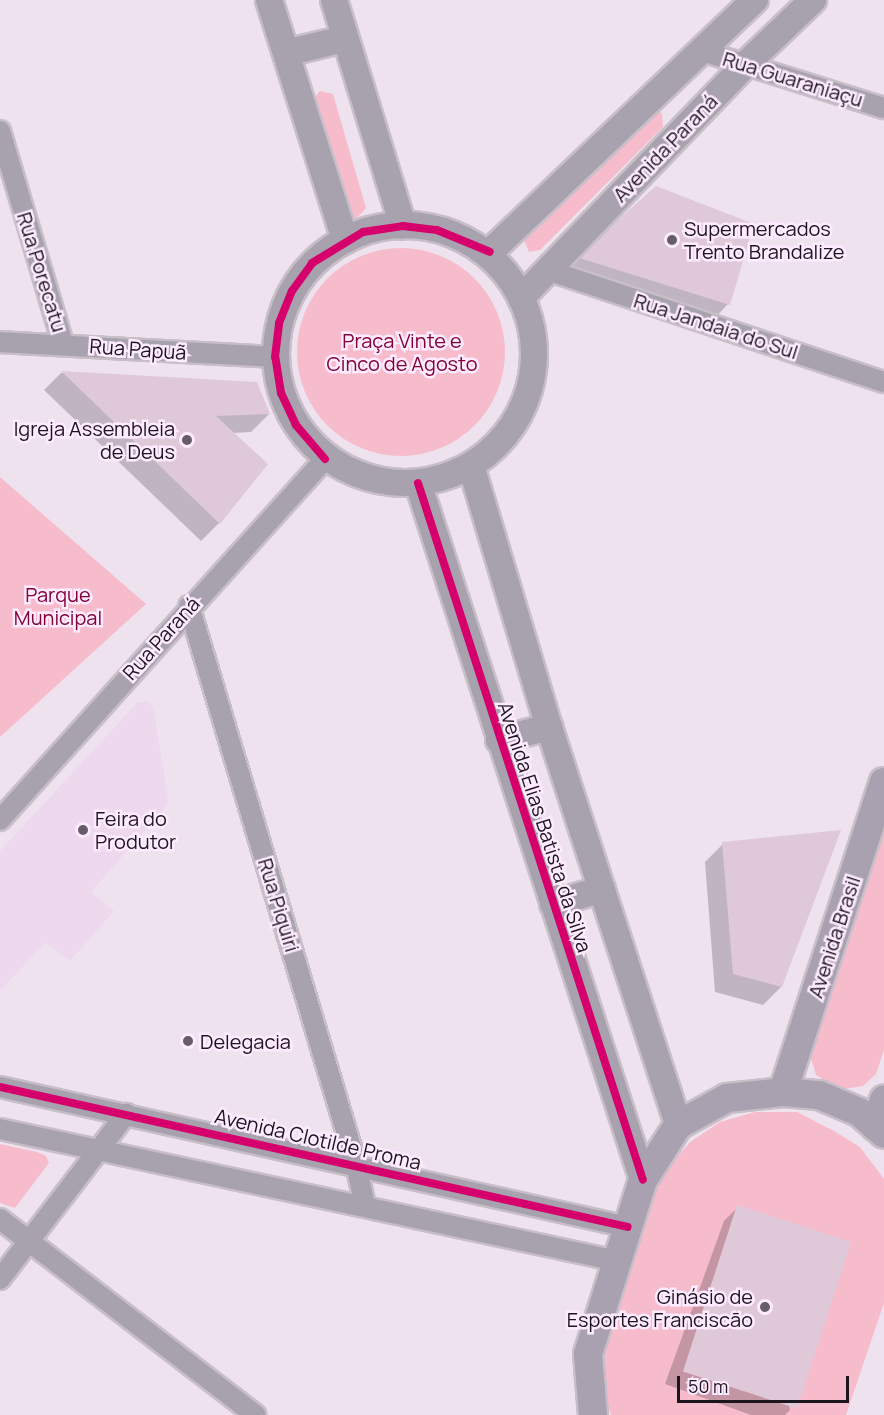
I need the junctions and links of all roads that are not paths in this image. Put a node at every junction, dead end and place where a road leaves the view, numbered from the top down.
1 (270, 0) edge
2 (334, 0) edge
3 (755, 0) edge
4 (813, 0) edge
5 (344, 39) junction
6 (702, 51) junction
7 (286, 53) junction
8 (746, 64) junction
9 (884, 108) edge
10 (0, 131) edge
11 (403, 226) junction
12 (345, 240) junction
13 (490, 252) junction
14 (547, 270) junction
15 (521, 298) junction
16 (0, 342) edge
17 (63, 344) junction
18 (275, 357) junction
19 (884, 382) edge
20 (325, 459) junction
21 (472, 469) junction
22 (418, 483) junction
23 (189, 606) junction
24 (549, 727) junction
25 (499, 740) junction
26 (884, 783) edge
27 (0, 820) edge
28 (602, 890) junction
29 (553, 904) junction
30 (0, 1087) edge
31 (783, 1092) junction
32 (126, 1114) junction
33 (881, 1120) edge
34 (678, 1125) junction
35 (0, 1128) edge
36 (100, 1151) junction
37 (357, 1164) junction
38 (643, 1180) junction
39 (365, 1206) junction
40 (0, 1219) edge
41 (628, 1227) junction
42 (30, 1241) junction
43 (617, 1261) junction
44 (0, 1279) edge
45 (255, 1415) edge
46 (593, 1415) edge

1 - 7 street
2 - 5 street
3 - 6 street
4 - 8 street, Avenida Paraná
5 - 7 street
5 - 11 street
6 - 8 street, Rua Guaraniaçu
6 - 13 street
7 - 12 street
8 - 9 street, Rua Guaraniaçu
8 - 14 street, Avenida Paraná
10 - 17 street, Rua Porecatu
11 - 12 street
11 - 13 street
12 - 18 street
13 - 15 street
14 - 15 street, Avenida Paraná
14 - 19 street, Rua Jandaia do Sul
15 - 21 street
16 - 17 street, Rua Papuã
17 - 18 street, Rua Papuã
18 - 20 street
20 - 22 street
20 - 23 street, Rua Paraná
21 - 22 street
21 - 24 street, Avenida Elias Batista da Silva
22 - 25 street, Avenida Elias Batista da Silva
23 - 27 street, Rua Paraná
23 - 37 street, Rua Piquiri
24 - 25 street
24 - 28 street, Avenida Elias Batista da Silva
25 - 29 street, Avenida Elias Batista da Silva
26 - 31 main road, Avenida Brasil
28 - 29 street
28 - 34 street, Avenida Elias Batista da Silva
29 - 38 street, Avenida Elias Batista da Silva
30 - 32 street, Avenida Clotilde Proma
31 - 33 main road
31 - 34 main road
32 - 36 street
32 - 37 street, Avenida Clotilde Proma
34 - 38 main road
35 - 36 street
36 - 39 street
36 - 42 street
37 - 39 street, Rua Piquiri
37 - 41 street, Avenida Clotilde Proma
38 - 41 main road
39 - 43 street
40 - 42 street
41 - 43 main road
42 - 44 street
42 - 45 street
43 - 46 main road

